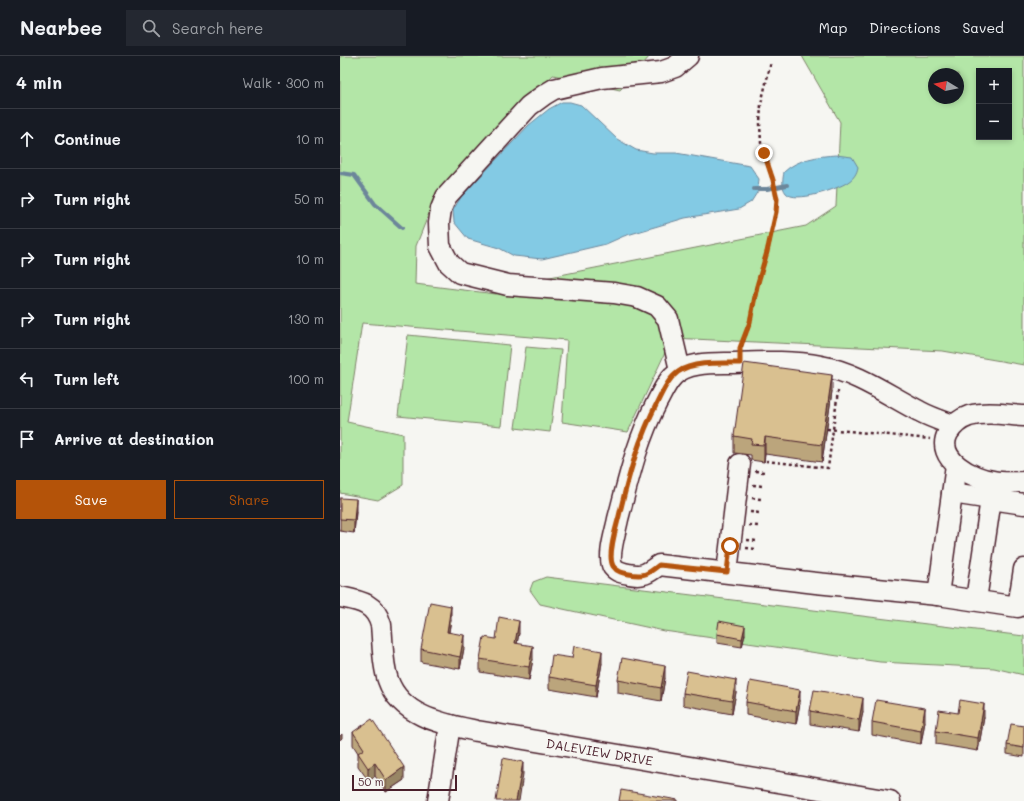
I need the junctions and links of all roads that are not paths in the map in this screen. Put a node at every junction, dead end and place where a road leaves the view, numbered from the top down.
1 (688, 56) edge
2 (680, 370) junction
3 (1024, 416) edge
4 (953, 425) junction
5 (740, 464) dead end
6 (956, 464) junction
7 (1024, 482) edge
8 (952, 493) junction
9 (991, 499) junction
10 (1024, 504) edge
11 (1024, 569) edge
12 (727, 572) junction
13 (938, 595) junction
14 (340, 597) edge
15 (982, 601) junction
16 (450, 725) junction
17 (438, 801) edge
18 (890, 801) edge

1 - 2 street
2 - 4 street
2 - 12 street
3 - 4 street
4 - 6 street
5 - 12 street
6 - 7 street
6 - 8 street
8 - 9 street
8 - 13 street
9 - 10 street
9 - 15 street
11 - 15 street
12 - 13 street
13 - 15 street
14 - 16 street, DALEVIEW DRIVE
16 - 17 street
16 - 18 street, DALEVIEW DRIVE

